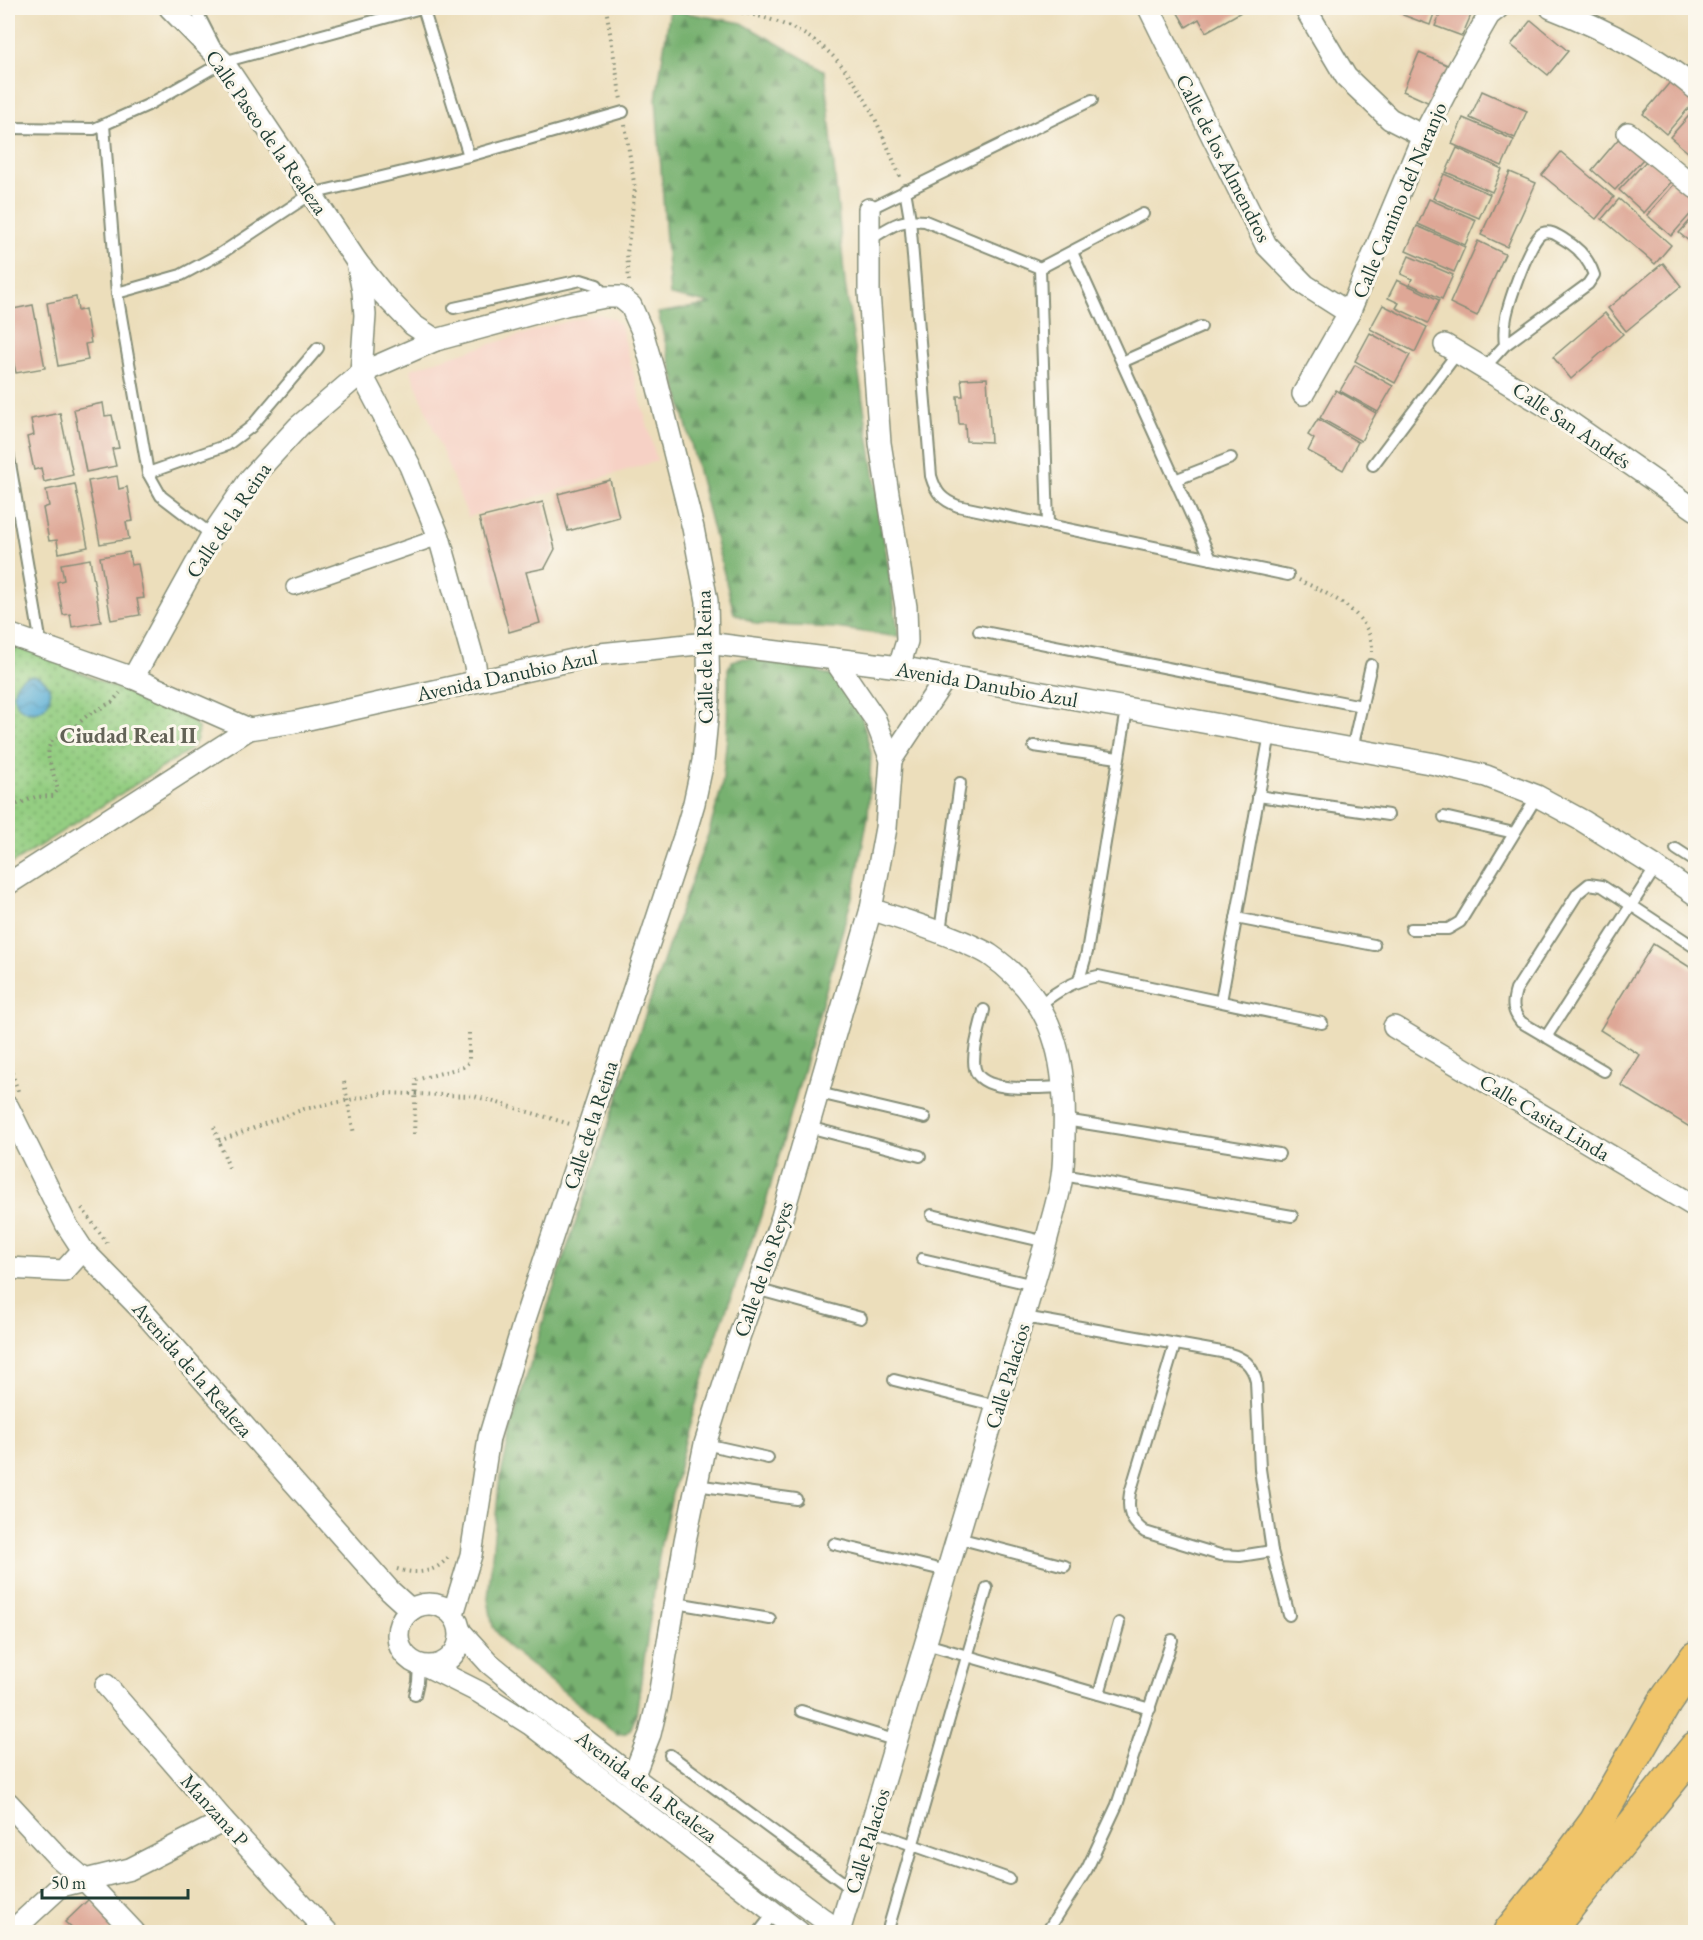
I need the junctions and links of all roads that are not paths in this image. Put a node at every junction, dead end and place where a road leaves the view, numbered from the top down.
1 (170, 8) edge
2 (195, 8) edge
3 (422, 8) edge
4 (1149, 8) edge
5 (1305, 8) edge
6 (1497, 8) edge
7 (1551, 8) edge
8 (223, 62) junction
9 (1695, 89) edge
10 (1092, 100) dead end
11 (624, 112) road end
12 (104, 125) junction
13 (8, 128) edge
14 (1628, 133) dead end
15 (1423, 136) junction
16 (469, 156) junction
17 (1694, 183) edge
18 (905, 190) junction
19 (311, 194) junction
20 (869, 209) joint
21 (1143, 214) dead end
22 (910, 219) junction
23 (868, 240) junction
24 (1072, 252) junction
25 (357, 262) junction
26 (1040, 268) junction
27 (117, 293) junction
28 (605, 297) junction
29 (454, 308) dead end
30 (1350, 313) junction
31 (1201, 327) dead end
32 (436, 340) junction
33 (1505, 345) junction
34 (318, 348) dead end
35 (1452, 349) joint
36 (1122, 362) junction
37 (1484, 368) junction
38 (361, 373) junction
39 (1303, 394) dead end
40 (8, 452) edge
41 (1231, 458) dead end
42 (1373, 465) dead end
43 (148, 473) junction
44 (1175, 480) junction
45 (1695, 510) edge
46 (1048, 525) junction
47 (212, 535) junction
48 (439, 537) junction
49 (1211, 559) junction
50 (1288, 575) road end
51 (294, 587) dead end
52 (979, 631) dead end
53 (8, 634) edge
54 (707, 643) junction
55 (41, 644) junction
56 (834, 659) junction
57 (1371, 664) road end
58 (898, 667) junction
59 (946, 677) junction
60 (133, 678) junction
61 (477, 681) junction
62 (1362, 706) junction
63 (1126, 708) junction
64 (249, 729) junction
65 (1270, 734) junction
66 (1034, 747) dead end
67 (1352, 749) junction
68 (1118, 758) junction
69 (891, 760) junction
70 (960, 783) dead end
71 (1258, 796) junction
72 (1537, 796) junction
73 (1388, 815) dead end
74 (1444, 817) dead end
75 (1514, 834) junction
76 (1676, 849) dead end
77 (1695, 862) edge
78 (1656, 867) junction
79 (8, 884) edge
80 (1695, 895) edge
81 (1632, 905) junction
82 (871, 909) junction
83 (1236, 918) junction
84 (1411, 929) dead end
85 (940, 932) junction
86 (1374, 945) dead end
87 (1695, 948) edge
88 (1079, 980) junction
89 (1221, 1001) junction
90 (1039, 1005) junction
91 (984, 1010) dead end
92 (1322, 1023) dead end
93 (1394, 1027) dead end
94 (1546, 1037) junction
95 (1604, 1071) dead end
96 (1064, 1087) junction
97 (819, 1093) junction
98 (14, 1102) edge
99 (925, 1118) dead end
100 (1065, 1120) junction
101 (808, 1127) junction
102 (1279, 1154) dead end
103 (920, 1156) dead end
104 (1063, 1175) junction
105 (1695, 1207) edge
106 (932, 1215) dead end
107 (1292, 1216) dead end
108 (1046, 1242) junction
109 (83, 1250) junction
110 (922, 1259) dead end
111 (8, 1268) edge
112 (1034, 1285) junction
113 (756, 1288) junction
114 (1024, 1317) junction
115 (861, 1318) dead end
116 (1175, 1344) junction
117 (894, 1380) dead end
118 (997, 1406) junction
119 (705, 1444) junction
120 (768, 1458) dead end
121 (696, 1485) junction
122 (795, 1499) dead end
123 (958, 1538) junction
124 (834, 1544) dead end
125 (1272, 1551) junction
126 (1065, 1566) dead end
127 (947, 1572) junction
128 (987, 1588) dead end
129 (676, 1603) junction
130 (411, 1610) junction
131 (1289, 1615) dead end
132 (770, 1619) dead end
133 (457, 1623) junction
134 (1119, 1623) dead end
135 (1172, 1640) dead end
136 (926, 1644) junction
137 (968, 1656) junction
138 (1695, 1658) edge
139 (424, 1666) junction
140 (106, 1685) dead end
141 (1099, 1694) junction
142 (415, 1695) dead end
143 (1680, 1701) edge
144 (1150, 1709) junction
145 (801, 1711) dead end
146 (897, 1741) junction
147 (1695, 1748) edge
148 (670, 1755) dead end
149 (633, 1777) junction
150 (8, 1803) edge
151 (224, 1821) junction
152 (870, 1830) junction
153 (913, 1845) junction
154 (1009, 1879) dead end
155 (86, 1881) junction
156 (852, 1889) junction
157 (774, 1913) junction
158 (889, 1926) dead end
159 (11, 1932) edge
160 (134, 1932) edge
161 (327, 1932) edge
162 (759, 1932) edge
163 (799, 1932) edge
164 (840, 1932) edge
165 (1047, 1932) edge
166 (1510, 1932) edge
167 (1547, 1932) edge

1 - 8 street, Calle Paseo de la Realeza
2 - 8 lane
3 - 8 lane
3 - 16 lane
4 - 30 street, Calle de los Almendros
5 - 15 street
6 - 15 street, Calle Camino del Naranjo
7 - 9 street
8 - 12 lane
8 - 19 street, Calle Paseo de la Realeza
10 - 18 lane
11 - 16 lane
12 - 13 lane
12 - 27 lane
14 - 17 street
15 - 30 street, Calle Camino del Naranjo
16 - 19 lane
18 - 20 lane
18 - 22 lane
19 - 25 street, Calle Paseo de la Realeza
19 - 27 lane
20 - 23 street
21 - 24 lane
22 - 23 lane
22 - 26 lane
22 - 46 lane
23 - 58 street
24 - 26 lane
24 - 36 lane
25 - 32 street, Calle Paseo de la Realeza
25 - 38 street, Calle Paseo de la Realeza
26 - 46 lane
27 - 43 lane
28 - 29 lane
28 - 32 street, Calle de la Reina
28 - 54 street, Calle de la Reina
30 - 39 street, Calle Camino del Naranjo
31 - 36 lane
32 - 38 street, Calle de la Reina
33 - 33 lane
33 - 37 lane
34 - 43 lane
35 - 37 street, Calle San Andrés
35 - 42 lane
36 - 44 lane
37 - 45 street, Calle San Andrés
38 - 47 street, Calle de la Reina
38 - 48 street
40 - 55 lane
41 - 44 lane
43 - 47 lane
44 - 49 lane
46 - 49 lane
47 - 60 street, Calle de la Reina
48 - 51 street
48 - 61 street
49 - 50 lane
52 - 62 lane
53 - 55 street
54 - 56 street, Avenida Danubio Azul
54 - 61 street, Avenida Danubio Azul
54 - 133 street, Calle de la Reina
55 - 60 street
56 - 58 street, Avenida Danubio Azul
56 - 69 street, Calle de los Reyes
57 - 62 lane
58 - 59 street, Avenida Danubio Azul
59 - 63 street, Avenida Danubio Azul
59 - 69 street, Calle de los Reyes
60 - 64 street
61 - 64 street, Avenida Danubio Azul
62 - 67 lane
63 - 65 street, Avenida Danubio Azul
63 - 68 lane
64 - 79 street, Avenida Danubio Azul
65 - 67 street, Avenida Danubio Azul
65 - 71 lane
66 - 68 lane
67 - 72 street, Avenida Danubio Azul
68 - 88 lane
69 - 82 street, Calle de los Reyes
70 - 85 lane
71 - 73 lane
71 - 83 lane
72 - 75 lane
72 - 78 street, Avenida Danubio Azul
74 - 75 lane
75 - 84 lane
76 - 77 lane
78 - 80 street, Avenida Danubio Azul
78 - 81 lane
81 - 87 lane
81 - 94 lane
81 - 94 lane
82 - 85 street, Calle Palacios
82 - 97 street, Calle de los Reyes
83 - 86 lane
83 - 89 lane
85 - 90 street, Calle Palacios
88 - 89 lane
88 - 90 lane
89 - 92 lane
90 - 96 street, Calle Palacios
91 - 96 lane
93 - 105 street, Calle Casita Linda
94 - 95 lane
96 - 100 street, Calle Palacios
97 - 99 lane
97 - 101 street, Calle de los Reyes
98 - 109 street, Avenida de la Realeza
100 - 102 lane
100 - 104 street, Calle Palacios
101 - 103 lane
101 - 113 street, Calle de los Reyes
104 - 107 lane
104 - 108 street, Calle Palacios
106 - 108 lane
108 - 112 street, Calle Palacios
109 - 111 street
109 - 130 street, Avenida de la Realeza
110 - 112 lane
112 - 114 street, Calle Palacios
113 - 115 lane
113 - 119 street, Calle de los Reyes
114 - 116 lane
114 - 118 street, Calle Palacios
116 - 125 lane
116 - 125 lane
117 - 118 lane
118 - 123 street, Calle Palacios
119 - 120 lane
119 - 121 street, Calle de los Reyes
121 - 122 lane
121 - 129 street, Calle de los Reyes
123 - 126 lane
123 - 127 street, Calle Palacios
124 - 127 lane
125 - 131 lane
127 - 136 street, Calle Palacios
128 - 137 lane
129 - 132 lane
129 - 149 street, Calle de los Reyes
130 - 133 street
130 - 139 street
133 - 139 street
133 - 149 street, Avenida de la Realeza
134 - 141 lane
135 - 144 lane
136 - 137 lane
136 - 146 street, Calle Palacios
137 - 141 lane
137 - 153 lane
138 - 143 main road
139 - 142 lane
139 - 157 street, Avenida de la Realeza
140 - 151 street, Manzana P
141 - 144 lane
143 - 166 main road
144 - 165 lane
145 - 146 lane
146 - 152 street, Calle Palacios
147 - 167 main road
148 - 156 lane
149 - 164 street, Avenida de la Realeza
150 - 155 street
151 - 155 street
151 - 161 street, Manzana P
152 - 153 lane
152 - 156 street, Calle Palacios
153 - 154 lane
153 - 158 lane
155 - 159 street
155 - 160 street
156 - 164 street, Calle Palacios
157 - 162 lane
157 - 163 street, Avenida de la Realeza

